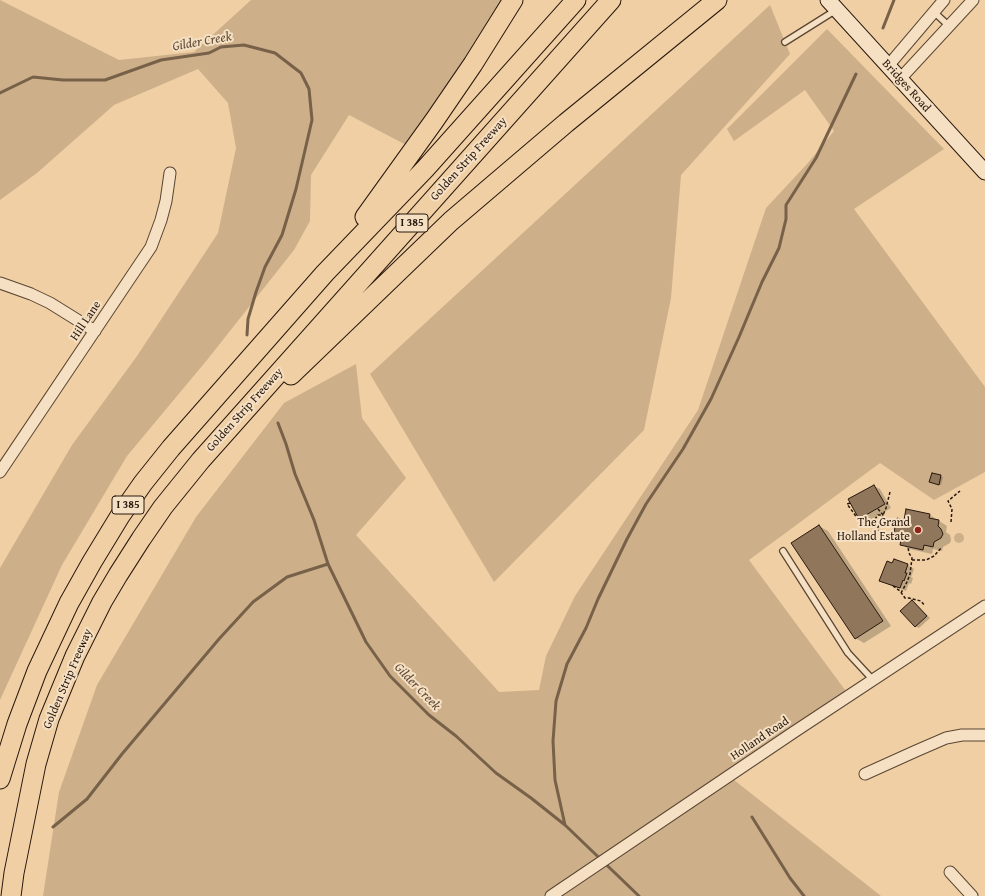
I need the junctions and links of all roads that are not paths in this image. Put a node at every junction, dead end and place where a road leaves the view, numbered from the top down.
1 (513, 0) edge
2 (576, 0) edge
3 (611, 0) edge
4 (717, 0) edge
5 (944, 0) edge
6 (973, 0) edge
7 (832, 5) edge
8 (934, 12) junction
9 (949, 26) junction
10 (784, 42) dead end
11 (888, 66) junction
12 (900, 79) junction
13 (985, 172) edge
14 (170, 173) dead end
15 (325, 273) junction
16 (0, 283) edge
17 (95, 331) junction
18 (213, 446) junction
19 (0, 472) edge
20 (783, 551) dead end
21 (985, 606) edge
22 (872, 680) junction
23 (985, 735) edge
24 (865, 774) dead end
25 (0, 779) edge
26 (950, 872) dead end
27 (11, 896) edge
28 (551, 896) edge
29 (972, 896) edge

1 - 15 highway
2 - 15 highway, I 385
3 - 18 highway, Golden Strip Freeway / I 385
4 - 18 highway
5 - 8 street
6 - 9 street
7 - 10 lane
7 - 11 main road, Bridges Road
8 - 9 lane
8 - 11 street
9 - 12 street
11 - 12 main road, Bridges Road
12 - 13 main road, Bridges Road
14 - 17 street, Hill Lane
15 - 25 highway, I 385
16 - 17 street
17 - 19 street, Hill Lane
18 - 27 highway, Golden Strip Freeway / I 385
20 - 22 lane
21 - 22 street, Holland Road
22 - 28 street, Holland Road
23 - 24 street
26 - 29 street

